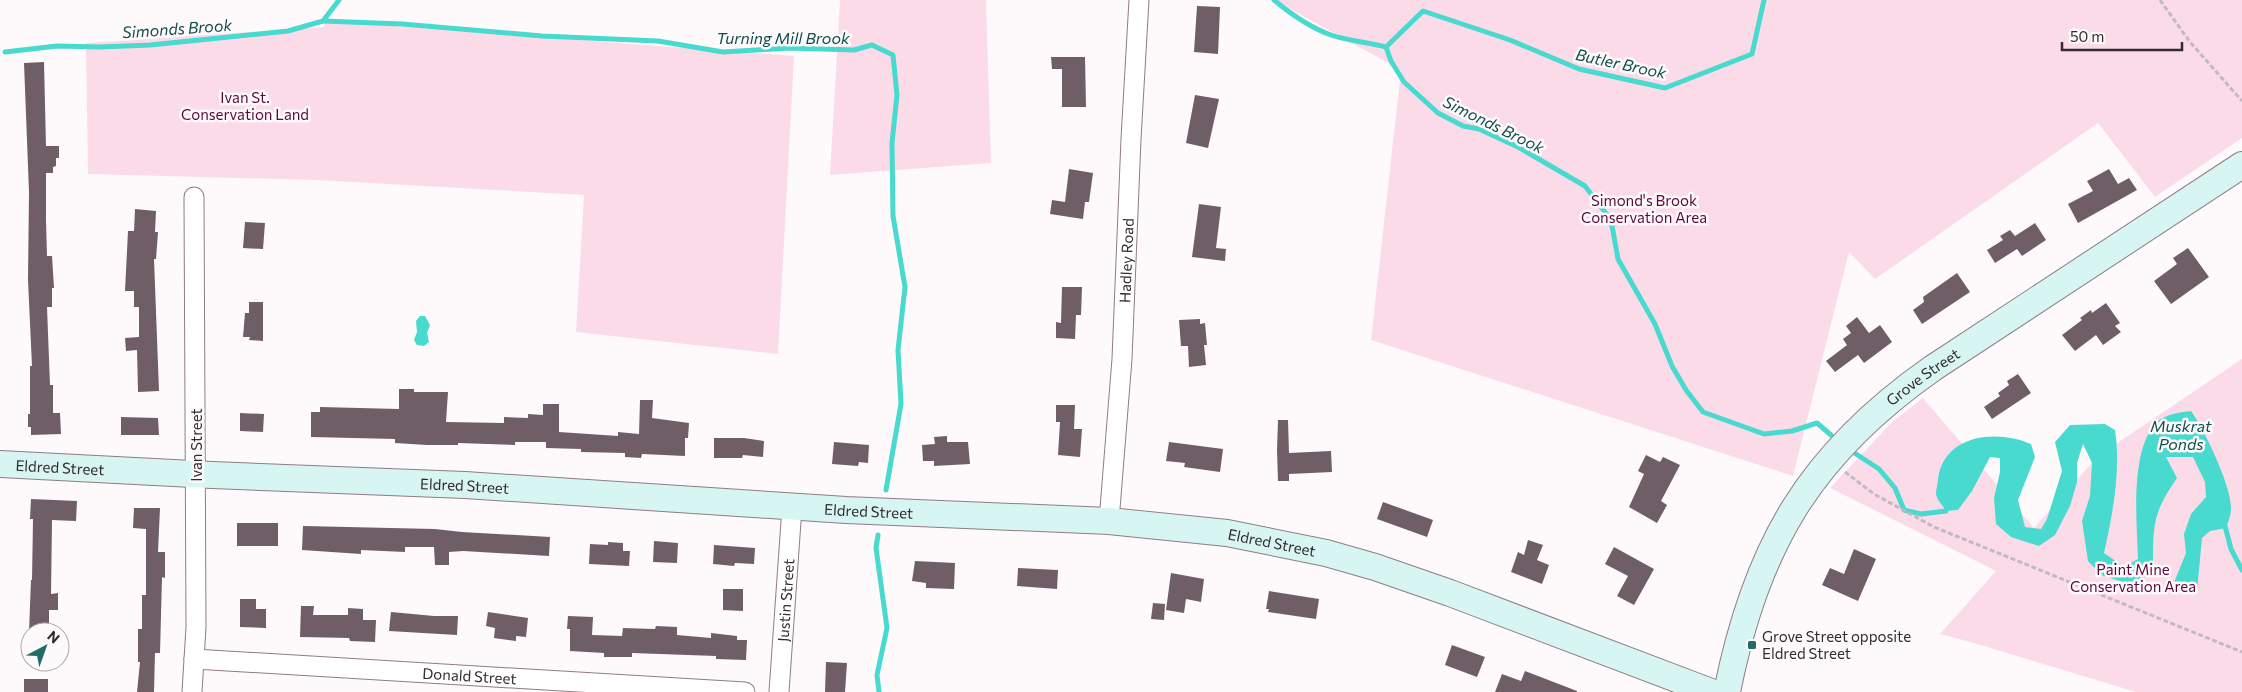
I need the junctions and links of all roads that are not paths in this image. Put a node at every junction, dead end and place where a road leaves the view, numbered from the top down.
1 (1140, 0) edge
2 (2242, 165) edge
3 (194, 197) dead end
4 (0, 464) edge
5 (196, 474) junction
6 (792, 507) junction
7 (1109, 521) junction
8 (194, 658) junction
9 (192, 692) edge
10 (745, 692) edge
11 (780, 692) edge
12 (1711, 692) edge
13 (1727, 692) edge

1 - 7 street, Hadley Road
2 - 13 street, Grove Street
3 - 5 street, Ivan Street
4 - 5 street, Eldred Street
5 - 6 street, Eldred Street
5 - 8 street, Ivan Street
6 - 7 street, Eldred Street
6 - 11 street, Justin Street
7 - 12 street, Eldred Street
8 - 9 street, Ivan Street
8 - 10 street, Donald Street

